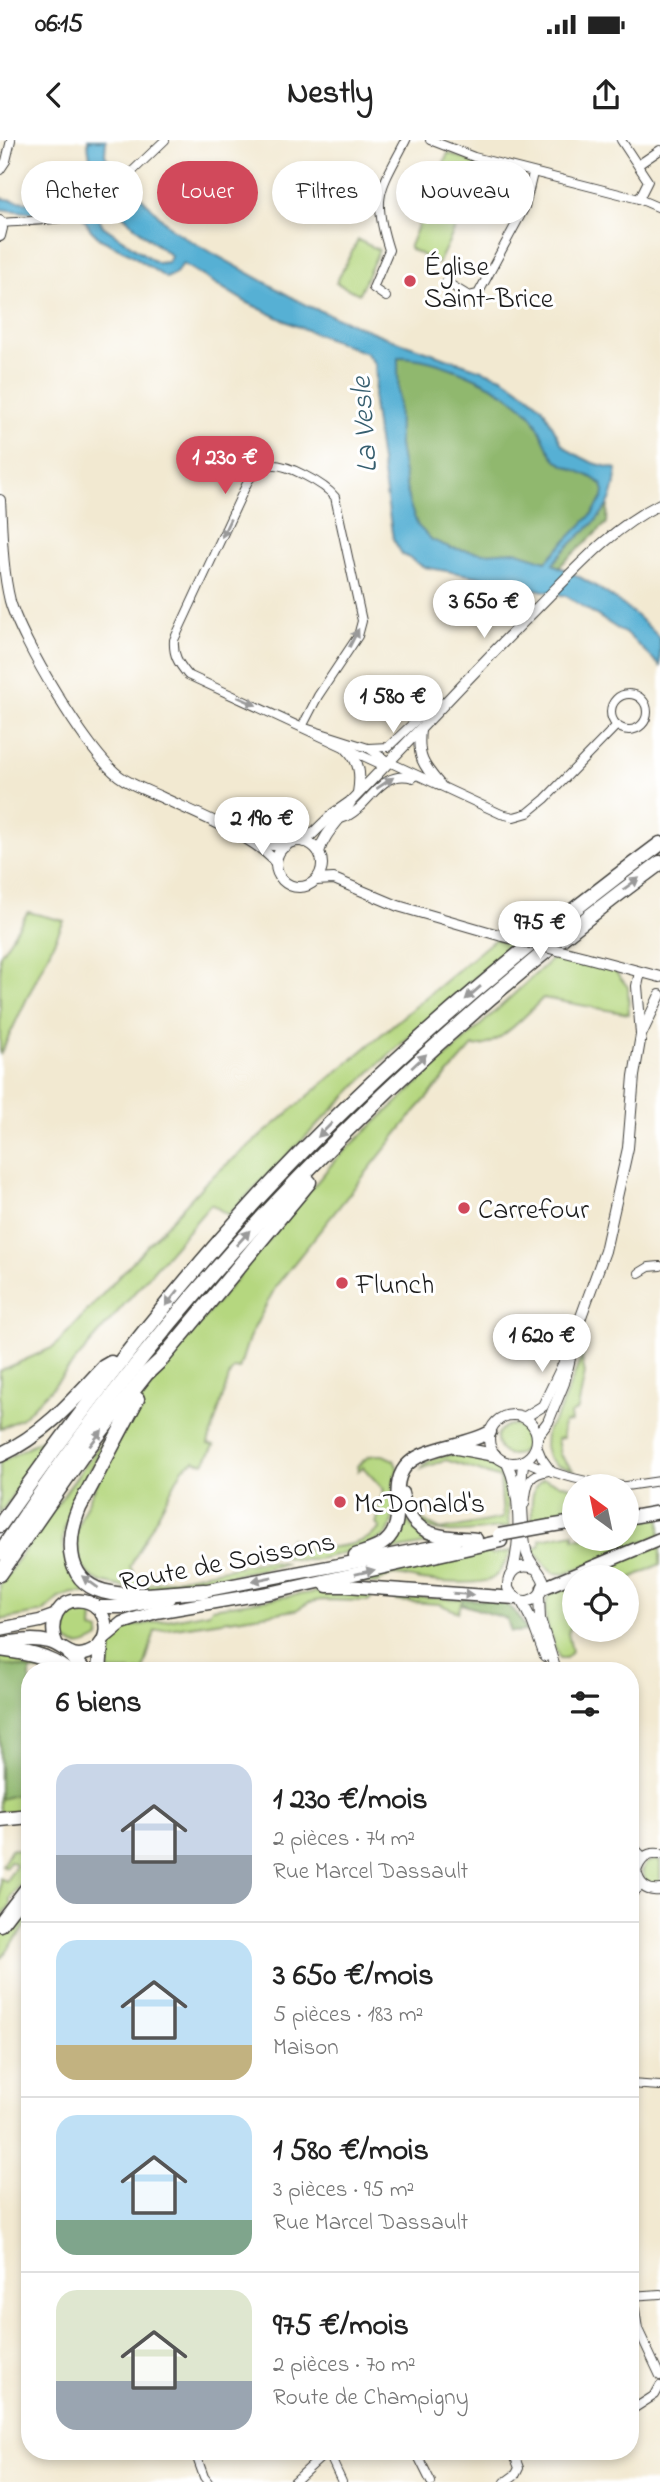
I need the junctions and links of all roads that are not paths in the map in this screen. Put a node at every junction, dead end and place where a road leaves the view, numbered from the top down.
1 (11, 140) edge
2 (165, 140) edge
3 (406, 140) edge
4 (430, 140) edge
5 (621, 140) edge
6 (660, 150) edge
7 (489, 161) edge
8 (638, 165) junction
9 (0, 170) edge
10 (534, 173) edge
11 (639, 199) junction
12 (660, 208) edge
13 (1, 222) edge
14 (516, 224) edge
15 (0, 236) edge
16 (446, 282) dead end
17 (386, 297) dead end
18 (0, 500) edge
19 (660, 504) edge
20 (446, 702) junction
21 (617, 724) junction
22 (302, 727) junction
23 (420, 729) junction
24 (346, 748) junction
25 (368, 748) junction
26 (389, 762) junction
27 (440, 785) junction
28 (358, 793) junction
29 (350, 802) junction
30 (341, 820) junction
31 (243, 837) junction
32 (304, 842) junction
33 (660, 844) edge
34 (286, 846) junction
35 (319, 852) junction
36 (276, 863) junction
37 (660, 863) edge
38 (322, 868) junction
39 (334, 879) junction
40 (316, 880) junction
41 (640, 972) junction
42 (660, 976) edge
43 (660, 995) edge
44 (641, 1035) junction
45 (369, 1107) junction
46 (660, 1266) edge
47 (639, 1273) dead end
48 (572, 1347) junction
49 (125, 1354) junction
50 (162, 1359) junction
51 (524, 1417) junction
52 (490, 1432) junction
53 (537, 1441) junction
54 (450, 1448) junction
55 (0, 1455) edge
56 (494, 1455) junction
57 (525, 1461) junction
58 (507, 1463) junction
59 (404, 1469) junction
60 (550, 1472) junction
61 (562, 1475) edge
62 (660, 1481) edge
63 (639, 1484) edge
64 (660, 1506) edge
65 (639, 1510) edge
66 (660, 1512) edge
67 (524, 1513) junction
68 (639, 1516) edge
69 (0, 1525) edge
70 (562, 1526) edge
71 (562, 1529) edge
72 (549, 1530) junction
73 (500, 1538) junction
74 (476, 1539) junction
75 (660, 1539) edge
76 (0, 1553) edge
77 (320, 1567) junction
78 (534, 1568) junction
79 (513, 1570) junction
80 (0, 1574) edge
81 (204, 1591) junction
82 (274, 1592) junction
83 (541, 1592) junction
84 (518, 1600) junction
85 (96, 1607) junction
86 (54, 1616) junction
87 (0, 1629) edge
88 (103, 1641) junction
89 (0, 1644) edge
90 (57, 1645) junction
91 (0, 1649) edge
92 (70, 1654) junction
93 (52, 1662) edge
94 (77, 1662) edge
95 (100, 1662) edge
96 (549, 1662) edge
97 (551, 1662) edge
98 (21, 1817) edge
99 (0, 1819) edge
100 (639, 1854) edge
101 (660, 1854) edge
102 (643, 1858) junction
103 (639, 1865) edge
104 (639, 1878) edge
105 (642, 1885) junction
106 (639, 1888) edge
107 (660, 1890) edge
108 (21, 1897) edge
109 (0, 1924) edge
110 (639, 2085) edge
111 (660, 2086) edge
112 (660, 2294) edge
113 (639, 2296) edge
114 (639, 2329) edge
115 (660, 2376) edge
116 (660, 2386) edge
117 (639, 2405) edge
118 (198, 2460) edge
119 (319, 2460) edge
120 (332, 2460) edge
121 (420, 2460) edge
122 (516, 2460) edge
123 (208, 2482) edge
124 (294, 2482) edge
125 (342, 2482) edge
126 (431, 2482) edge
127 (505, 2482) edge

1 - 9 street
2 - 13 street
3 - 17 street
4 - 7 street
5 - 8 street
6 - 8 street
8 - 11 street
10 - 11 street
11 - 12 street
13 - 15 street
14 - 16 street
18 - 31 street
19 - 20 street
20 - 23 street
20 - 25 street
21 - 21 street
21 - 27 street
22 -> 22 street
22 - 24 street
22 - 25 street
23 - 26 street
23 - 27 street
24 - 26 street
24 - 28 street
25 - 26 street
26 - 27 street
26 - 28 street
30 -> 27 street
28 - 29 street
29 - 30 street
29 - 32 street
30 - 35 street
31 - 34 street
31 - 36 street
32 - 34 street
32 - 35 street
33 -> 49 highway
34 - 36 street
35 - 38 street
36 - 40 street
45 -> 37 highway
38 - 39 street
38 - 40 street
39 - 40 street
39 - 41 street, bridge
41 - 42 street
41 - 44 street
43 - 44 street
44 - 48 street
45 - 50 highway
76 -> 45 highway
46 - 47 street
48 - 51 street
48 - 53 street
49 - 55 highway
49 - 69 highway
80 -> 50 highway
81 -> 50 highway
51 - 52 street
51 - 53 street
52 - 54 main road
52 - 56 street
53 - 57 street
53 - 60 street
54 - 56 main road
54 - 59 main road
56 - 58 street
57 - 58 street
57 - 60 street
57 - 67 street
58 - 79 street
59 - 74 main road
59 - 77 main road
60 - 61 street
60 - 67 street
62 - 63 street
64 - 65 main road
66 - 68 main road
67 - 78 street
70 - 72 main road, Route de Soissons
71 - 72 main road, Route de Soissons
72 - 73 main road, Route de Soissons
73 - 74 main road, Route de Soissons
82 -> 73 main road, Route de Soissons
74 - 77 main road, Route de Soissons
75 - 83 main road
77 -> 81 main road, Route de Soissons
78 - 79 street
78 - 83 street
79 - 84 street
81 - 85 main road, Route de Soissons
82 -> 84 main road
82 - 88 main road, Route de Soissons
83 - 84 street
83 - 97 street
84 - 96 street
85 - 86 main road
85 - 88 main road
86 - 87 main road
86 - 90 main road
88 - 92 main road
88 - 95 highway
89 - 90 main road
90 - 92 main road
91 - 93 highway
92 - 94 highway
98 - 99 highway
100 - 102 street
101 - 102 street
102 - 103 street
104 - 105 street
105 - 106 street
105 - 107 street
108 - 109 highway
110 - 111 street
112 - 113 street
114 - 115 street
116 - 117 street
118 - 123 street
119 - 124 street
120 - 125 street
121 - 126 street
122 - 127 street

